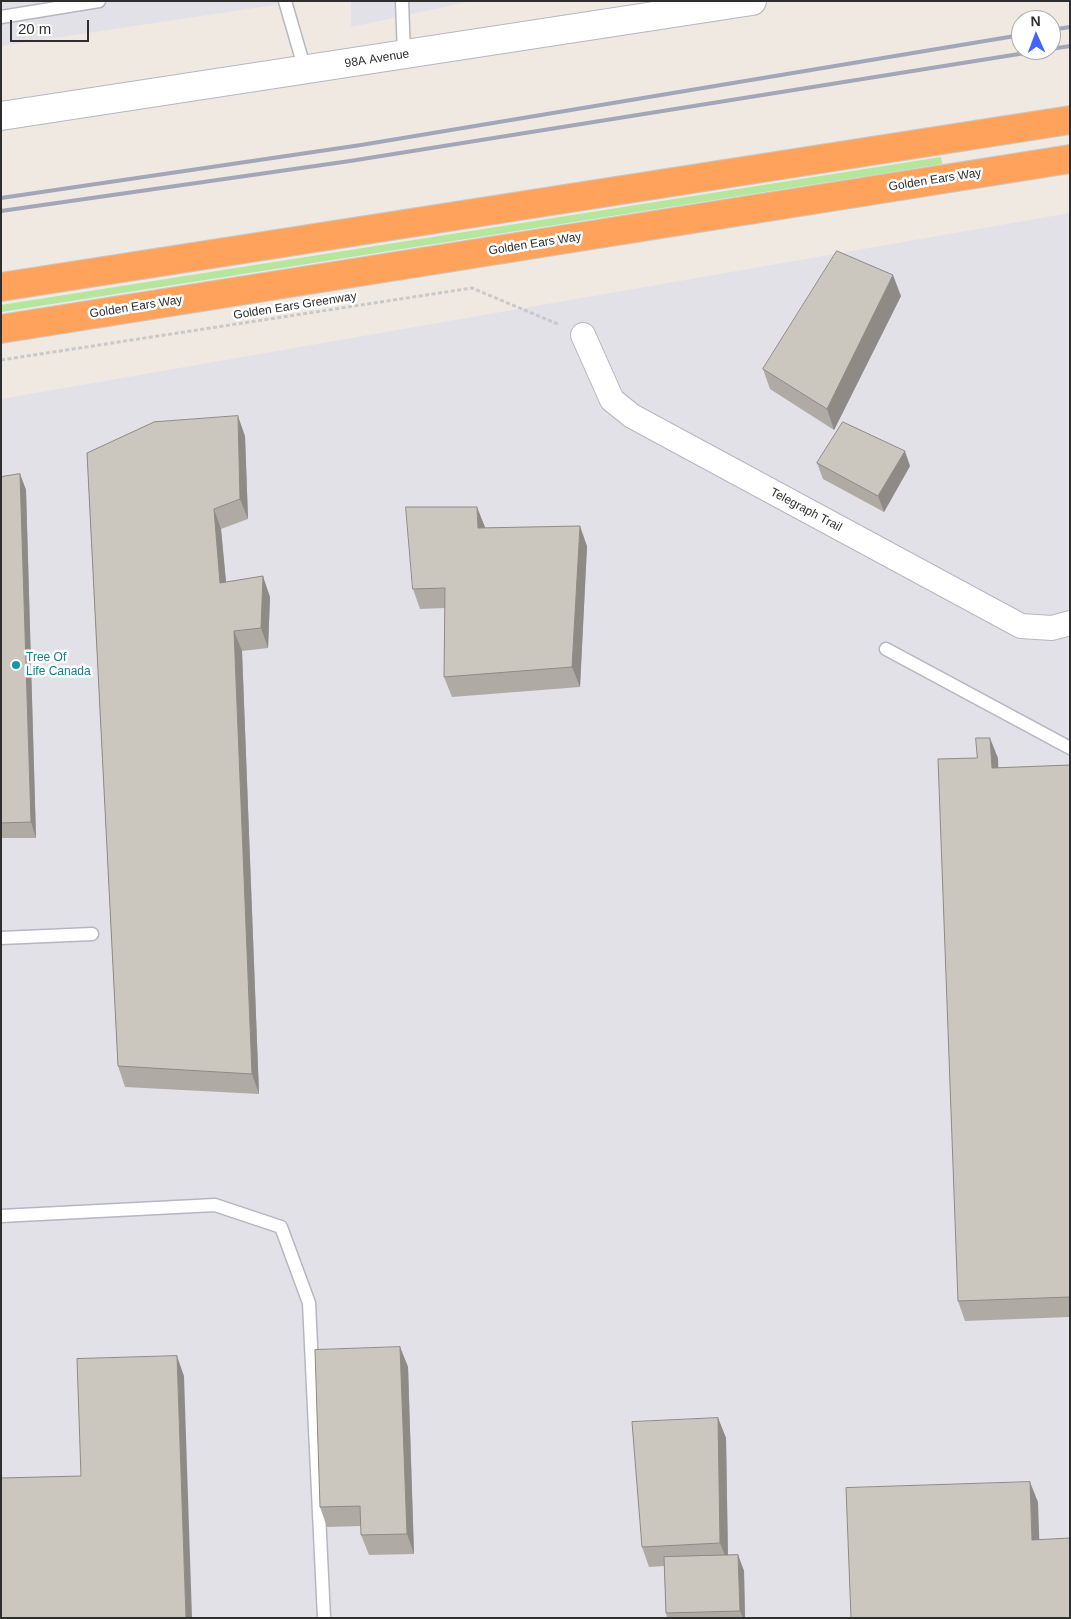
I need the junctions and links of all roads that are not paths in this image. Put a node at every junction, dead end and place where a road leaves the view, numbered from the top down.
1 (99, 1) edge
2 (285, 1) edge
3 (402, 1) edge
4 (752, 1) edge
5 (1, 17) edge
6 (404, 55) junction
7 (305, 70) junction
8 (1, 116) edge
9 (1070, 120) edge
10 (1070, 159) edge
11 (1, 286) edge
12 (1, 329) edge
13 (583, 335) road end
14 (1070, 624) edge
15 (886, 649) dead end
16 (1070, 748) edge
17 (92, 934) dead end
18 (1, 938) edge
19 (1, 1216) edge
20 (324, 1618) edge

1 - 5 lane
2 - 7 lane
3 - 6 lane
4 - 6 street, 98A Avenue
6 - 7 street, 98A Avenue
7 - 8 street, 98A Avenue
9 - 11 highway
10 - 12 highway, Golden Ears Way
13 - 14 street, Telegraph Trail
15 - 16 lane
17 - 18 lane
19 - 20 lane

